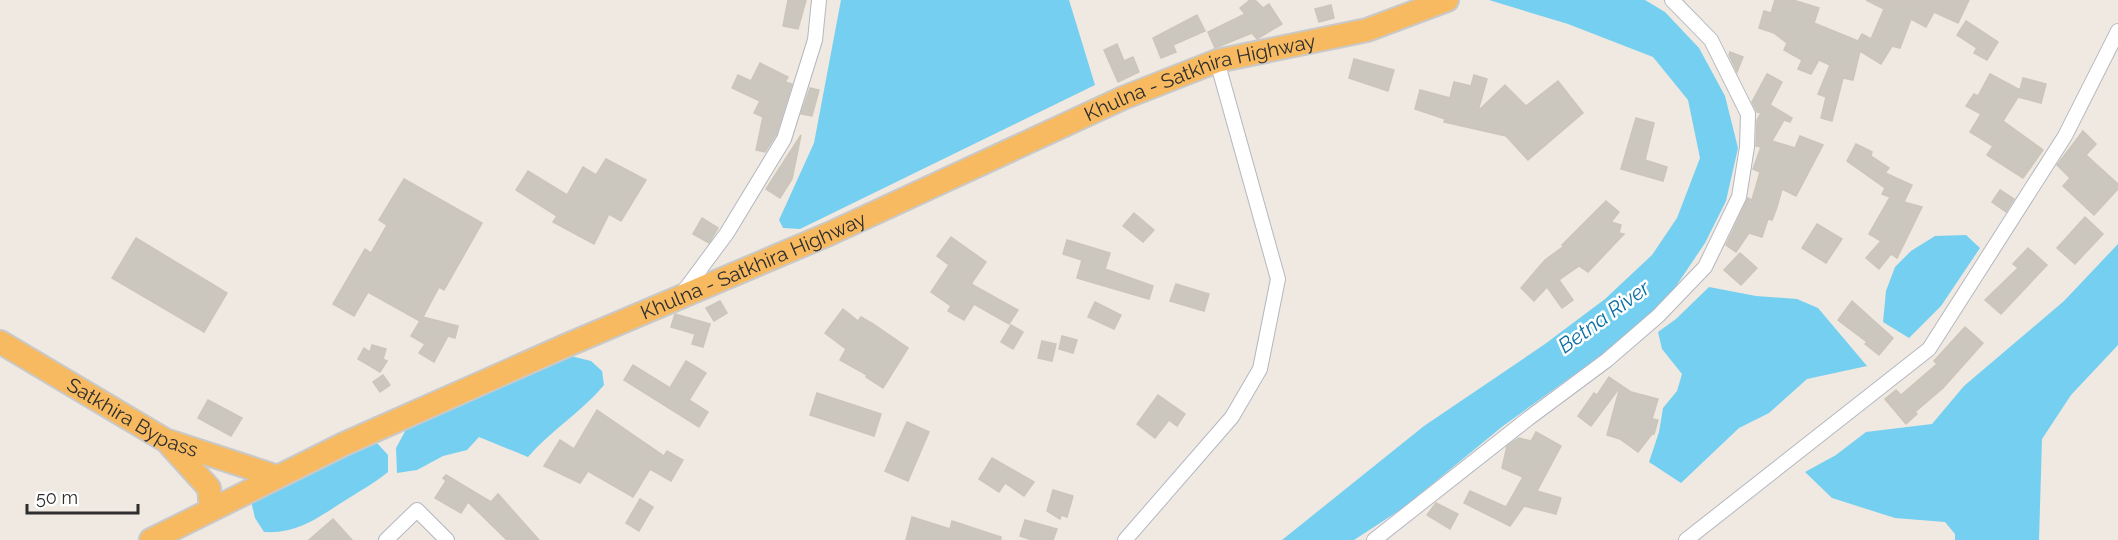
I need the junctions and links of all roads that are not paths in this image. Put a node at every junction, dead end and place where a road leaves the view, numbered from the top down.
1 (819, 0) edge
2 (1447, 0) edge
3 (1672, 0) edge
4 (2118, 31) edge
5 (1217, 61) junction
6 (678, 298) junction
7 (0, 342) edge
8 (165, 440) junction
9 (274, 476) junction
10 (211, 509) junction
11 (151, 540) edge
12 (386, 540) edge
13 (447, 540) edge
14 (1125, 540) edge
15 (1374, 540) edge
16 (1686, 540) edge

1 - 6 street
2 - 5 highway, Khulna - Satkhira Highway
3 - 15 street
4 - 16 street
5 - 6 highway, Khulna - Satkhira Highway
5 - 14 street
6 - 9 highway, Khulna - Satkhira Highway
7 - 8 highway, Satkhira Bypass
8 - 9 highway, Satkhira Bypass
8 - 10 highway
9 - 10 highway, Khulna - Satkhira Highway
10 - 11 highway, Khulna - Satkhira Highway
12 - 13 street

